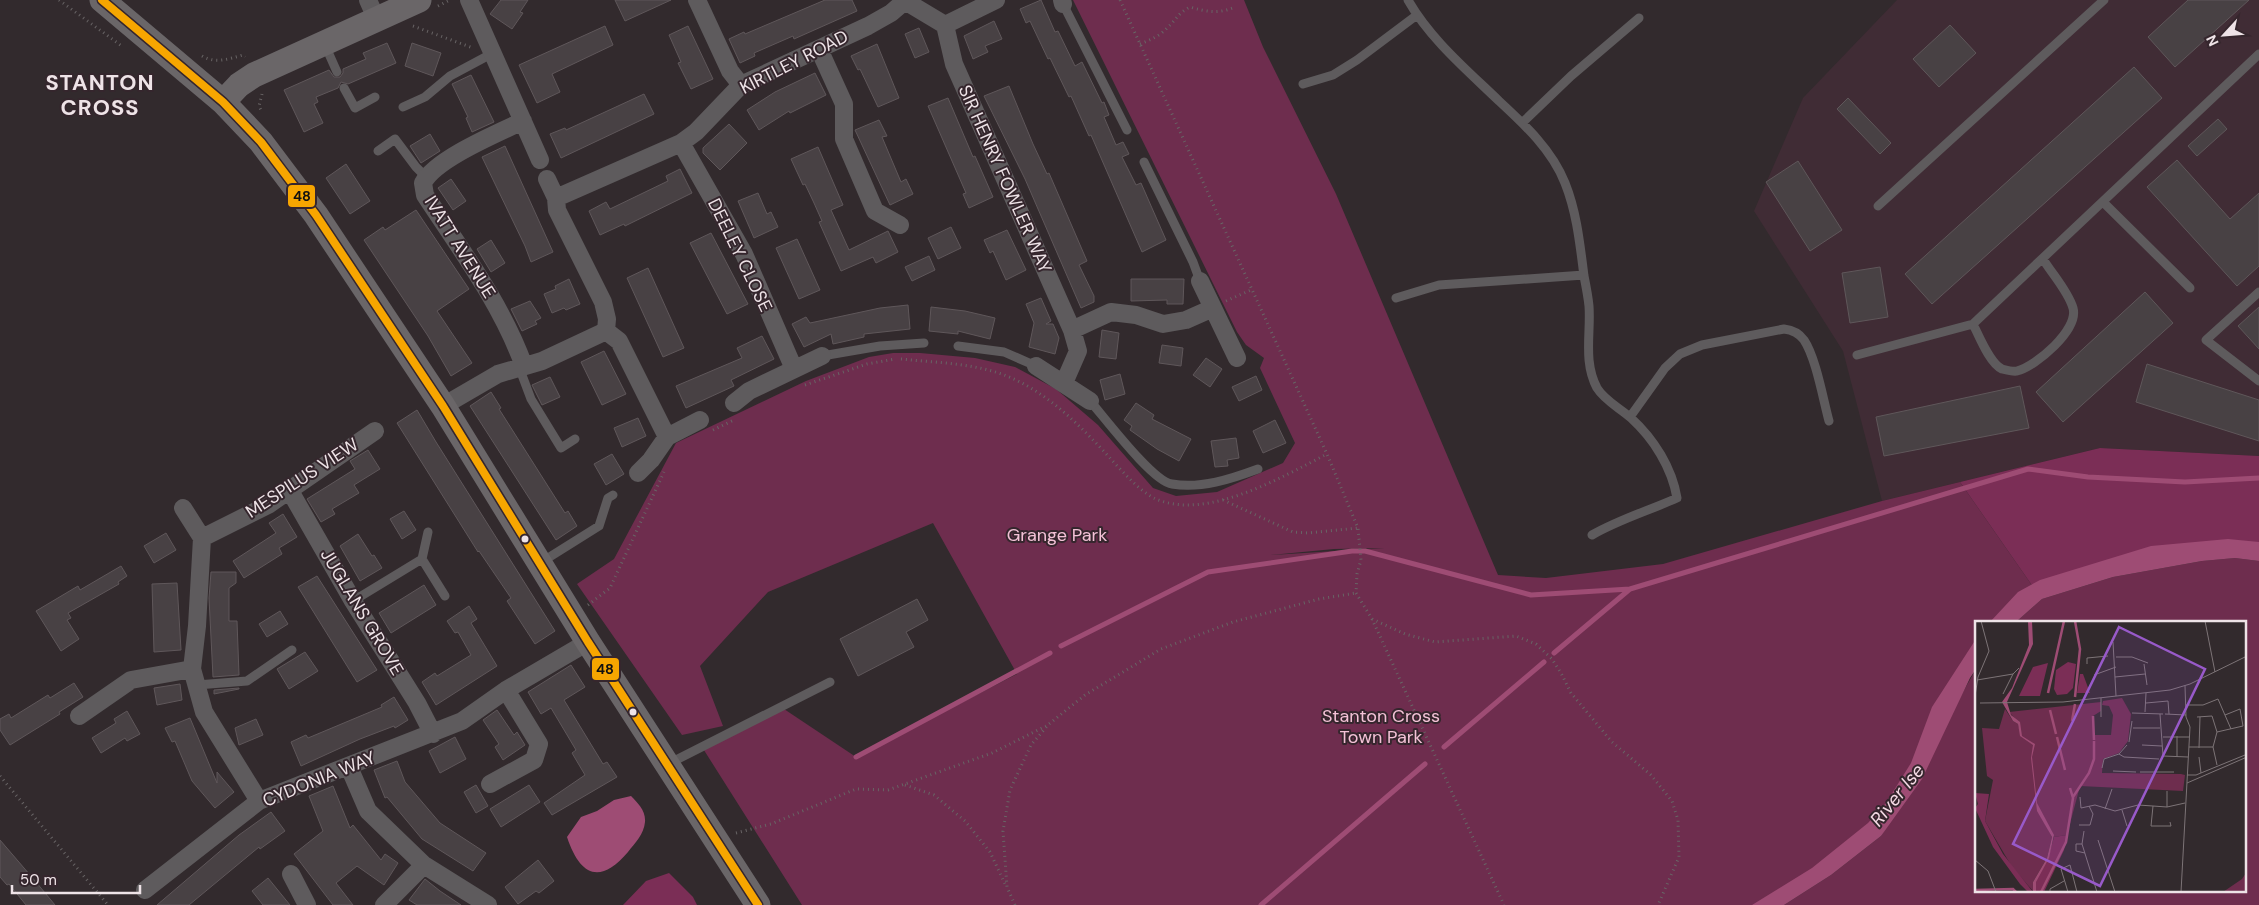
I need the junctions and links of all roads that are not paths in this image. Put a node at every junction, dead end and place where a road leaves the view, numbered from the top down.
1 (102, 0) edge
2 (419, 0) edge
3 (469, 0) edge
4 (697, 0) edge
5 (905, 0) edge
6 (996, 0) edge
7 (1408, 0) edge
8 (2104, 0) edge
9 (1062, 2) edge
10 (372, 9) edge
11 (1417, 15) junction
12 (1639, 18) dead end
13 (945, 25) junction
14 (324, 43) junction
15 (819, 49) junction
16 (493, 53) junction
17 (2259, 54) edge
18 (337, 72) dead end
19 (1303, 84) dead end
20 (741, 85) junction
21 (344, 88) dead end
22 (375, 98) dead end
23 (223, 102) junction
24 (403, 107) dead end
25 (524, 121) junction
26 (1522, 123) junction
27 (1127, 130) dead end
28 (681, 143) junction
29 (378, 151) dead end
30 (540, 160) dead end
31 (1144, 162) dead end
32 (426, 177) junction
33 (547, 179) dead end
34 (556, 198) junction
35 (2103, 202) junction
36 (1878, 206) dead end
37 (900, 225) dead end
38 (2042, 259) junction
39 (1584, 275) junction
40 (1200, 281) joint
41 (2190, 288) dead end
42 (2259, 292) edge
43 (1396, 298) dead end
44 (1212, 308) junction
45 (1973, 324) junction
46 (1072, 330) junction
47 (606, 331) junction
48 (924, 343) dead end
49 (958, 346) dead end
50 (1856, 355) dead end
51 (822, 356) joint
52 (1237, 358) dead end
53 (522, 366) junction
54 (1036, 366) joint
55 (794, 369) junction
56 (2259, 381) edge
57 (1064, 383) junction
58 (1090, 401) joint
59 (443, 406) junction
60 (734, 411) road end
61 (1630, 417) junction
62 (1829, 421) dead end
63 (705, 426) road end
64 (374, 431) dead end
65 (667, 436) junction
66 (575, 439) dead end
67 (1258, 470) dead end
68 (638, 473) dead end
69 (290, 491) junction
70 (613, 495) dead end
71 (182, 508) dead end
72 (428, 532) dead end
73 (1592, 535) dead end
74 (202, 538) junction
75 (422, 558) junction
76 (540, 563) junction
77 (444, 596) dead end
78 (353, 602) junction
79 (588, 642) junction
80 (292, 650) dead end
81 (195, 677) junction
82 (830, 682) dead end
83 (506, 690) junction
84 (79, 716) dead end
85 (433, 734) junction
86 (667, 764) junction
87 (349, 766) junction
88 (490, 784) dead end
89 (259, 801) junction
90 (424, 865) junction
91 (290, 874) dead end
92 (146, 890) dead end
93 (307, 905) edge
94 (384, 905) edge
95 (488, 905) edge
96 (758, 905) edge

1 - 23 main road
2 - 10 main road
3 - 16 street
4 - 20 street
5 - 13 street
5 - 15 street, KIRTLEY ROAD
6 - 13 street
7 - 11 lane
8 - 36 lane
9 - 27 lane
10 - 14 main road
11 - 19 lane
11 - 26 lane
12 - 26 lane
13 - 46 street, SIR HENRY FOWLER WAY
14 - 18 lane
14 - 23 main road
15 - 20 street, KIRTLEY ROAD
15 - 37 street
16 - 24 lane
16 - 25 street
17 - 35 lane
20 - 28 street, KIRTLEY ROAD
21 - 22 lane
23 - 59 main road
25 - 30 street
25 - 32 street, IVATT AVENUE
26 - 39 lane
28 - 34 street, KIRTLEY ROAD
28 - 55 street, DEELEY CLOSE
29 - 32 lane
31 - 40 lane
32 - 53 street, IVATT AVENUE
33 - 34 street
34 - 47 street
35 - 38 lane
35 - 41 lane
38 - 45 lane
38 - 45 lane
39 - 43 lane
39 - 61 lane
40 - 44 street
42 - 56 lane
44 - 46 street
44 - 52 street
45 - 50 lane
46 - 57 street, SIR HENRY FOWLER WAY
47 - 53 street
47 - 65 street
48 - 51 lane
49 - 54 lane
51 - 55 street
53 - 59 street
53 - 66 lane
54 - 57 street
55 - 60 street
57 - 58 street
58 - 67 lane
59 - 76 main road
61 - 62 lane
61 - 73 lane
63 - 65 street
64 - 69 street, MESPILUS VIEW
65 - 68 street
69 - 74 street, MESPILUS VIEW
69 - 78 street, JUGLANS GROVE
70 - 76 lane
71 - 74 street
72 - 75 lane
74 - 81 street
75 - 77 lane
75 - 78 lane
76 - 79 main road
78 - 85 street, JUGLANS GROVE
79 - 83 street, CYDONIA WAY
79 - 86 main road
80 - 81 lane
81 - 84 street
81 - 89 street
82 - 86 lane
83 - 85 street, CYDONIA WAY
83 - 88 street
85 - 87 street, CYDONIA WAY
86 - 96 main road
87 - 89 street, CYDONIA WAY
87 - 90 street
89 - 92 street, CYDONIA WAY
90 - 94 street
90 - 95 street
91 - 93 street

